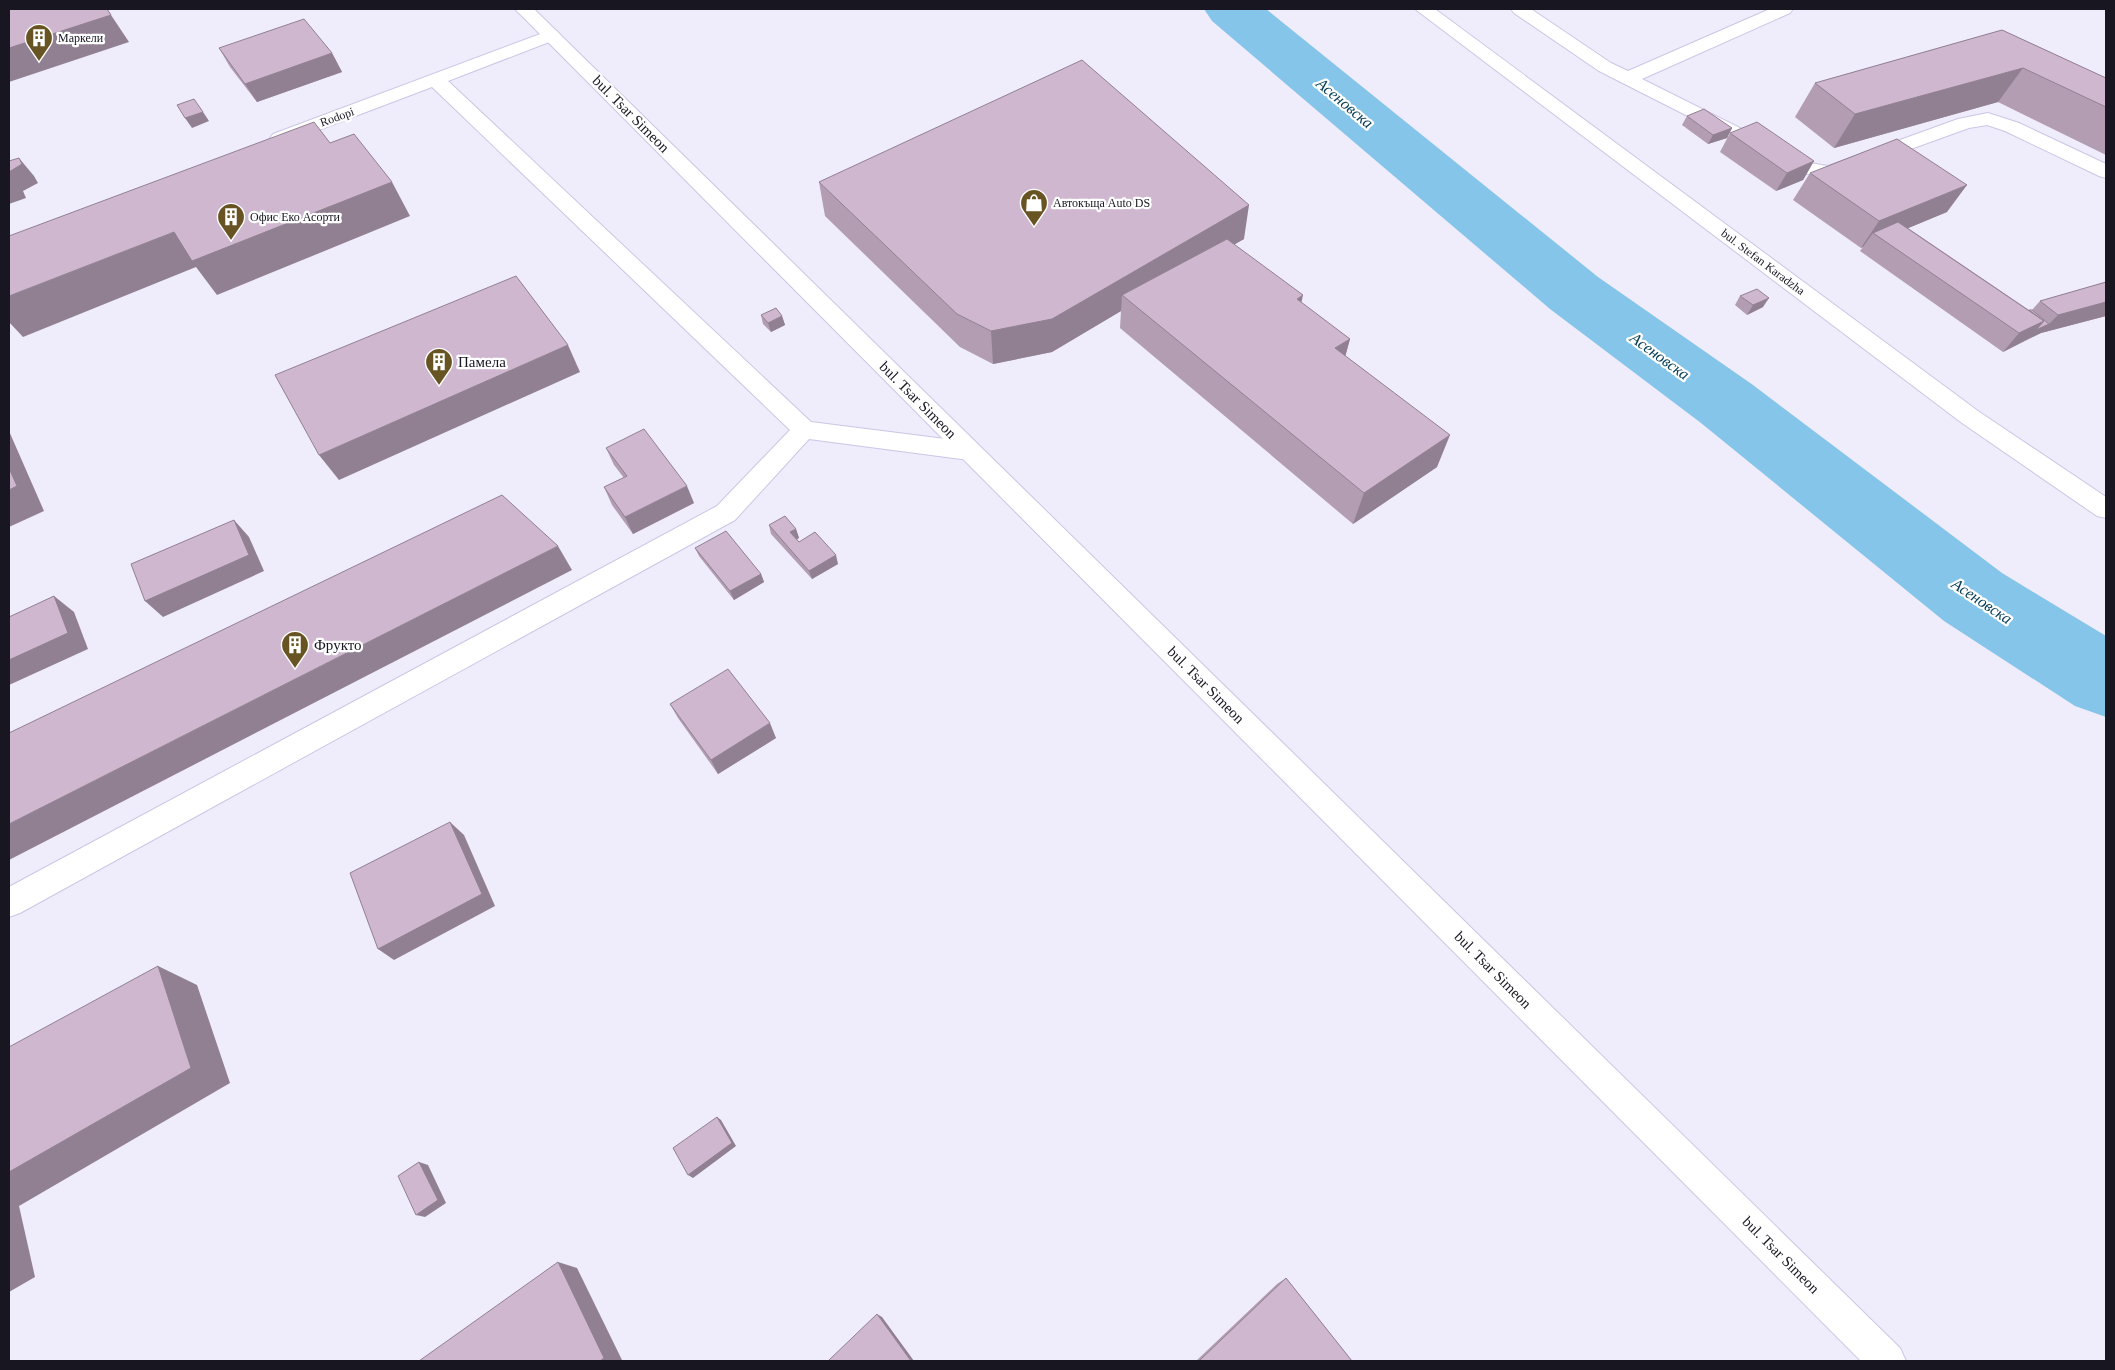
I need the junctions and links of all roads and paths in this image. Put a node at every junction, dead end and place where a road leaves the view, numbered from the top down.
1 (524, 9) edge
2 (1424, 9) edge
3 (1520, 9) edge
4 (1784, 9) edge
5 (551, 35) junction
6 (1628, 78) junction
7 (436, 80) junction
8 (260, 145) edge
9 (2106, 172) edge
10 (804, 430) junction
11 (969, 451) junction
12 (2106, 510) edge
13 (9, 902) edge
14 (1887, 1361) edge

1 - 5 main road, bul. Tsar Simeon
2 - 12 main road, bul. Stefan Karadzha
3 - 6 main road
4 - 6 main road
5 - 7 main road, Rodopi
5 - 11 main road, bul. Tsar Simeon
6 - 9 main road
7 - 8 main road, Rodopi
7 - 10 main road
10 - 11 main road
10 - 13 main road
11 - 14 main road, bul. Tsar Simeon

